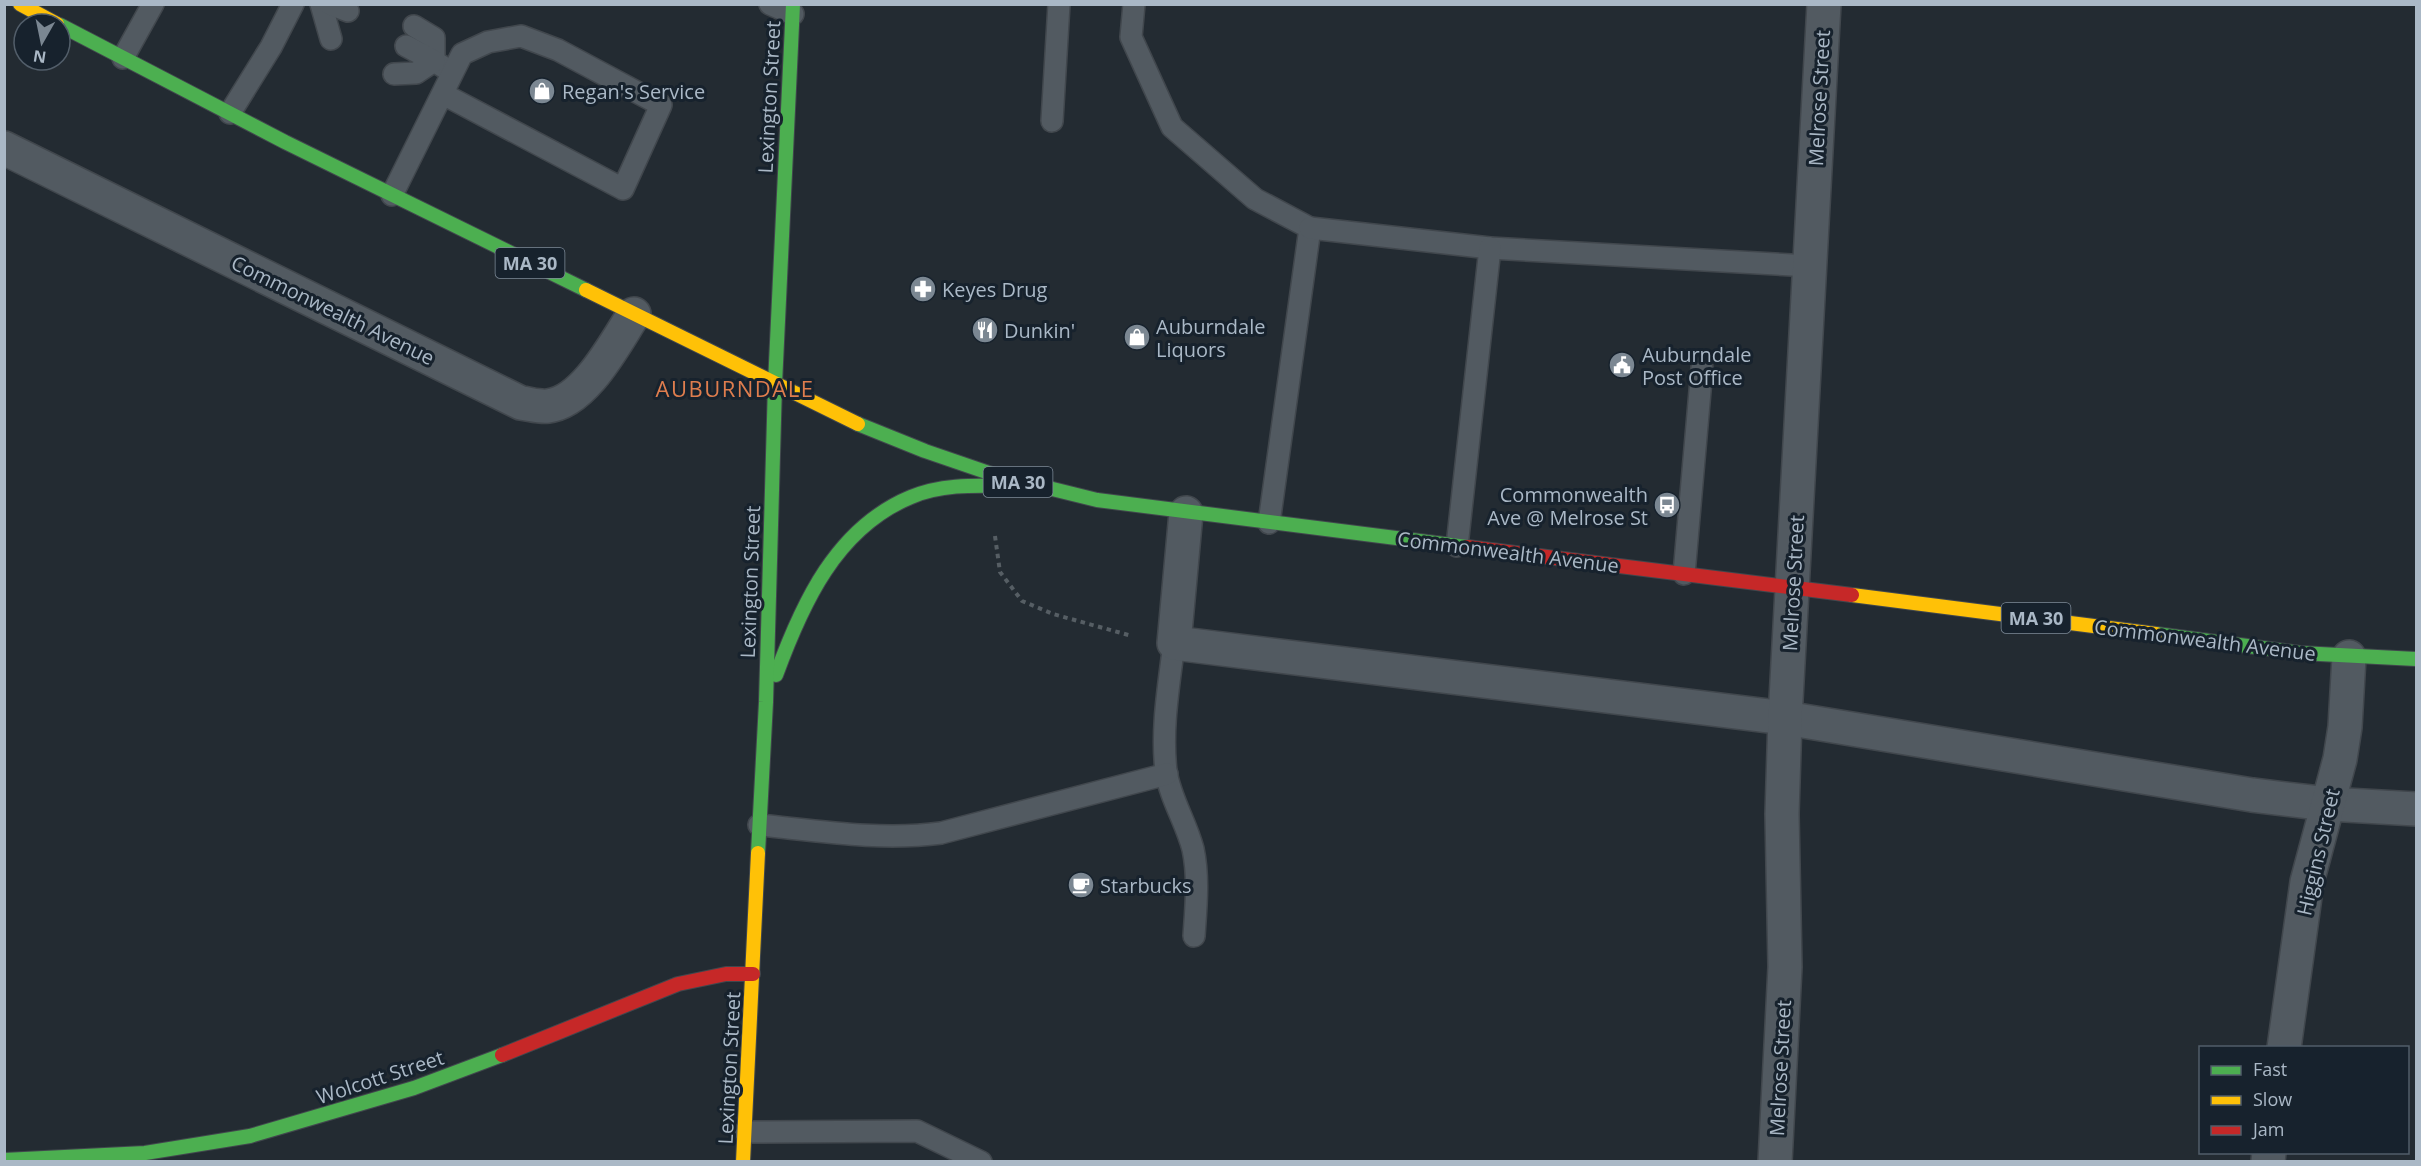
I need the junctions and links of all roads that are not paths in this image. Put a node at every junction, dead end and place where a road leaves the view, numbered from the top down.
1 (20, 4) edge
2 (153, 4) edge
3 (293, 4) edge
4 (321, 4) edge
5 (770, 4) edge
6 (1059, 4) edge
7 (1134, 4) edge
8 (1824, 4) edge
9 (793, 9) edge
10 (35, 12) edge
11 (72, 32) edge
12 (410, 36) dead end
13 (331, 39) dead end
14 (123, 58) junction
15 (434, 61) junction
16 (453, 73) junction
17 (394, 74) dead end
18 (443, 94) junction
19 (230, 113) junction
20 (1052, 121) dead end
21 (4, 148) edge
22 (392, 195) junction
23 (1310, 228) junction
24 (1490, 248) junction
25 (1810, 266) junction
26 (634, 314) junction
27 (1702, 368) dead end
28 (775, 384) junction
29 (1047, 490) junction
30 (1186, 513) junction
31 (1269, 523) junction
32 (1457, 546) junction
33 (1684, 574) junction
34 (1793, 586) junction
35 (1174, 643) junction
36 (2349, 657) junction
37 (2416, 658) edge
38 (766, 702) junction
39 (1785, 718) junction
40 (1167, 774) junction
41 (2328, 804) junction
42 (2416, 809) edge
43 (759, 825) junction
44 (1194, 936) dead end
45 (753, 974) junction
46 (2284, 1046) edge
47 (745, 1132) junction
48 (4, 1160) edge
49 (743, 1161) edge
50 (981, 1161) edge
51 (1775, 1161) edge

1 - 10 main road, Commonwealth Avenue / MA 30
2 - 14 lane
3 - 19 lane
4 - 13 lane
5 - 9 lane
6 - 20 lane
7 - 23 lane
8 - 25 street, Melrose Street
9 - 28 main road, Lexington Street
11 - 14 main road, Commonwealth Avenue / MA 30
12 - 15 lane
14 - 19 main road, Commonwealth Avenue / MA 30
15 - 16 lane
15 - 17 lane
16 - 18 lane
16 - 18 lane
18 - 22 lane
19 - 22 main road, Commonwealth Avenue / MA 30
21 - 26 street, Commonwealth Avenue
22 - 26 main road, Commonwealth Avenue / MA 30
23 - 24 lane
23 - 31 lane
24 - 25 lane
24 - 32 lane
25 - 34 street, Melrose Street
26 - 28 main road, Commonwealth Avenue / MA 30
27 - 33 lane
28 - 29 main road, Commonwealth Avenue / MA 30
28 - 38 main road, Lexington Street
29 - 30 main road, Commonwealth Avenue / MA 30
29 - 38 main road
30 - 31 main road, Commonwealth Avenue / MA 30
30 - 35 street
31 - 32 main road, Commonwealth Avenue / MA 30
32 - 33 main road, Commonwealth Avenue / MA 30
33 - 34 main road, Commonwealth Avenue / MA 30
34 - 36 main road, Commonwealth Avenue / MA 30
34 - 39 street, Melrose Street
35 - 39 street
35 - 40 lane
36 - 37 main road, Commonwealth Avenue / MA 30
36 - 41 street, Higgins Street
38 - 43 main road, Lexington Street
39 - 41 street
39 - 51 street, Melrose Street
40 - 43 lane
40 - 44 lane
41 - 42 street
41 - 46 street, Higgins Street
43 - 45 main road, Lexington Street
45 - 47 main road, Lexington Street
45 - 48 main road, Wolcott Street
47 - 49 main road, Lexington Street
47 - 50 lane

